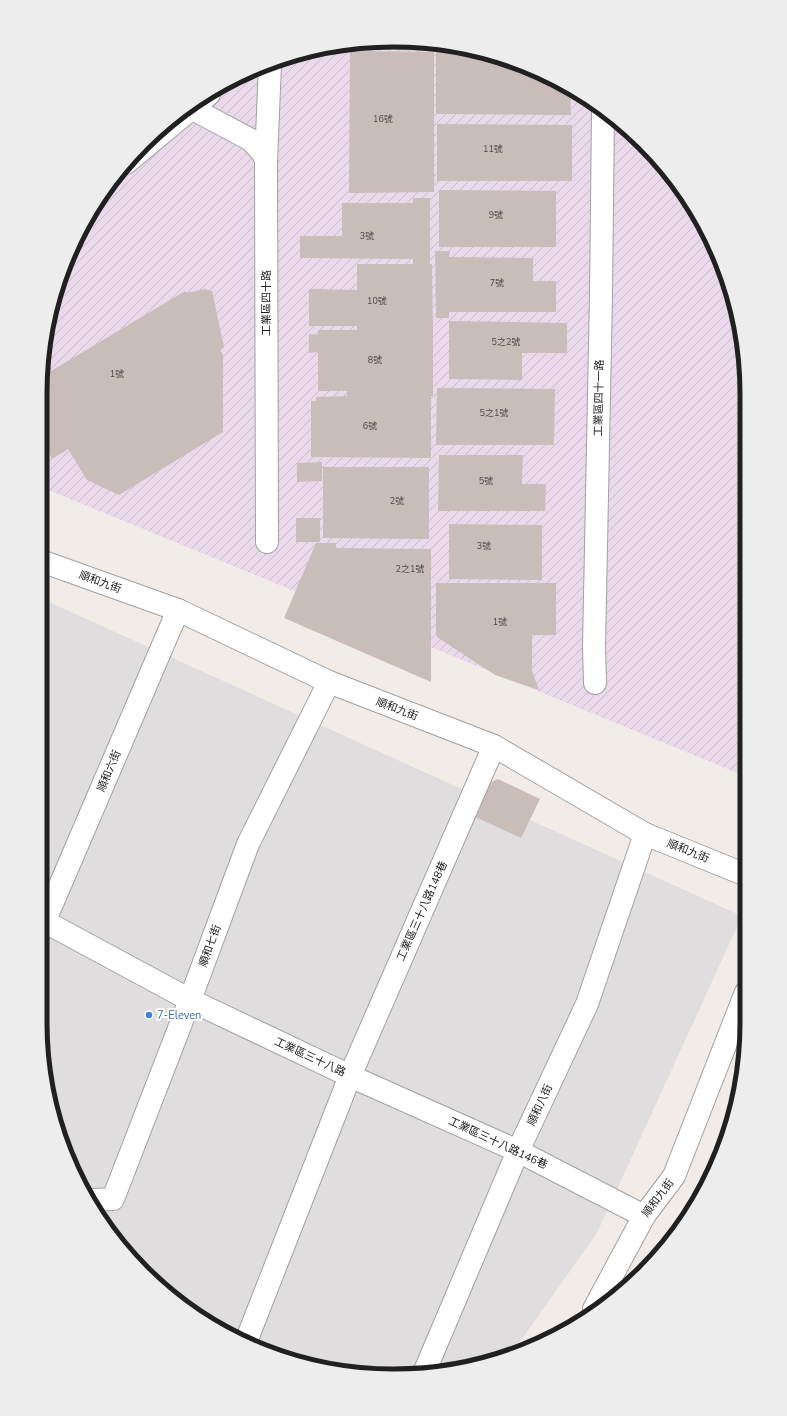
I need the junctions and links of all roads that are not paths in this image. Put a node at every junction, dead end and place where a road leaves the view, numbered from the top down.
1 (270, 70) edge
2 (195, 110) edge
3 (603, 118) edge
4 (266, 161) junction
5 (267, 542) dead end
6 (47, 563) edge
7 (178, 610) junction
8 (329, 682) junction
9 (595, 683) dead end
10 (494, 746) junction
11 (645, 834) junction
12 (740, 873) edge
13 (47, 912) edge
14 (47, 927) edge
15 (190, 1000) junction
16 (740, 1007) edge
17 (350, 1076) junction
18 (518, 1151) junction
19 (95, 1200) edge
20 (644, 1216) junction
21 (598, 1302) edge
22 (249, 1337) edge
23 (427, 1367) edge

1 - 4 street, 工業區四十路
2 - 4 street
3 - 9 street, 工業區四十一路
4 - 5 street, 工業區四十路
6 - 7 street, 順和九街
7 - 8 street, 順和九街
7 - 13 street, 順和六街
8 - 10 street, 順和九街
8 - 15 street, 順和七街
10 - 11 street, 順和九街
10 - 17 street, 工業區三十八路148巷
11 - 12 street, 順和九街
11 - 18 street, 順和八街
14 - 15 street, 工業區三十八路
15 - 17 street, 工業區三十八路
15 - 19 street, 順和七街
16 - 20 street, 順和九街
17 - 18 street, 工業區三十八路146巷
17 - 22 street, 工業區三十八路
18 - 20 street, 工業區三十八路146巷
18 - 23 street, 順和八街
20 - 21 street, 順和九街

